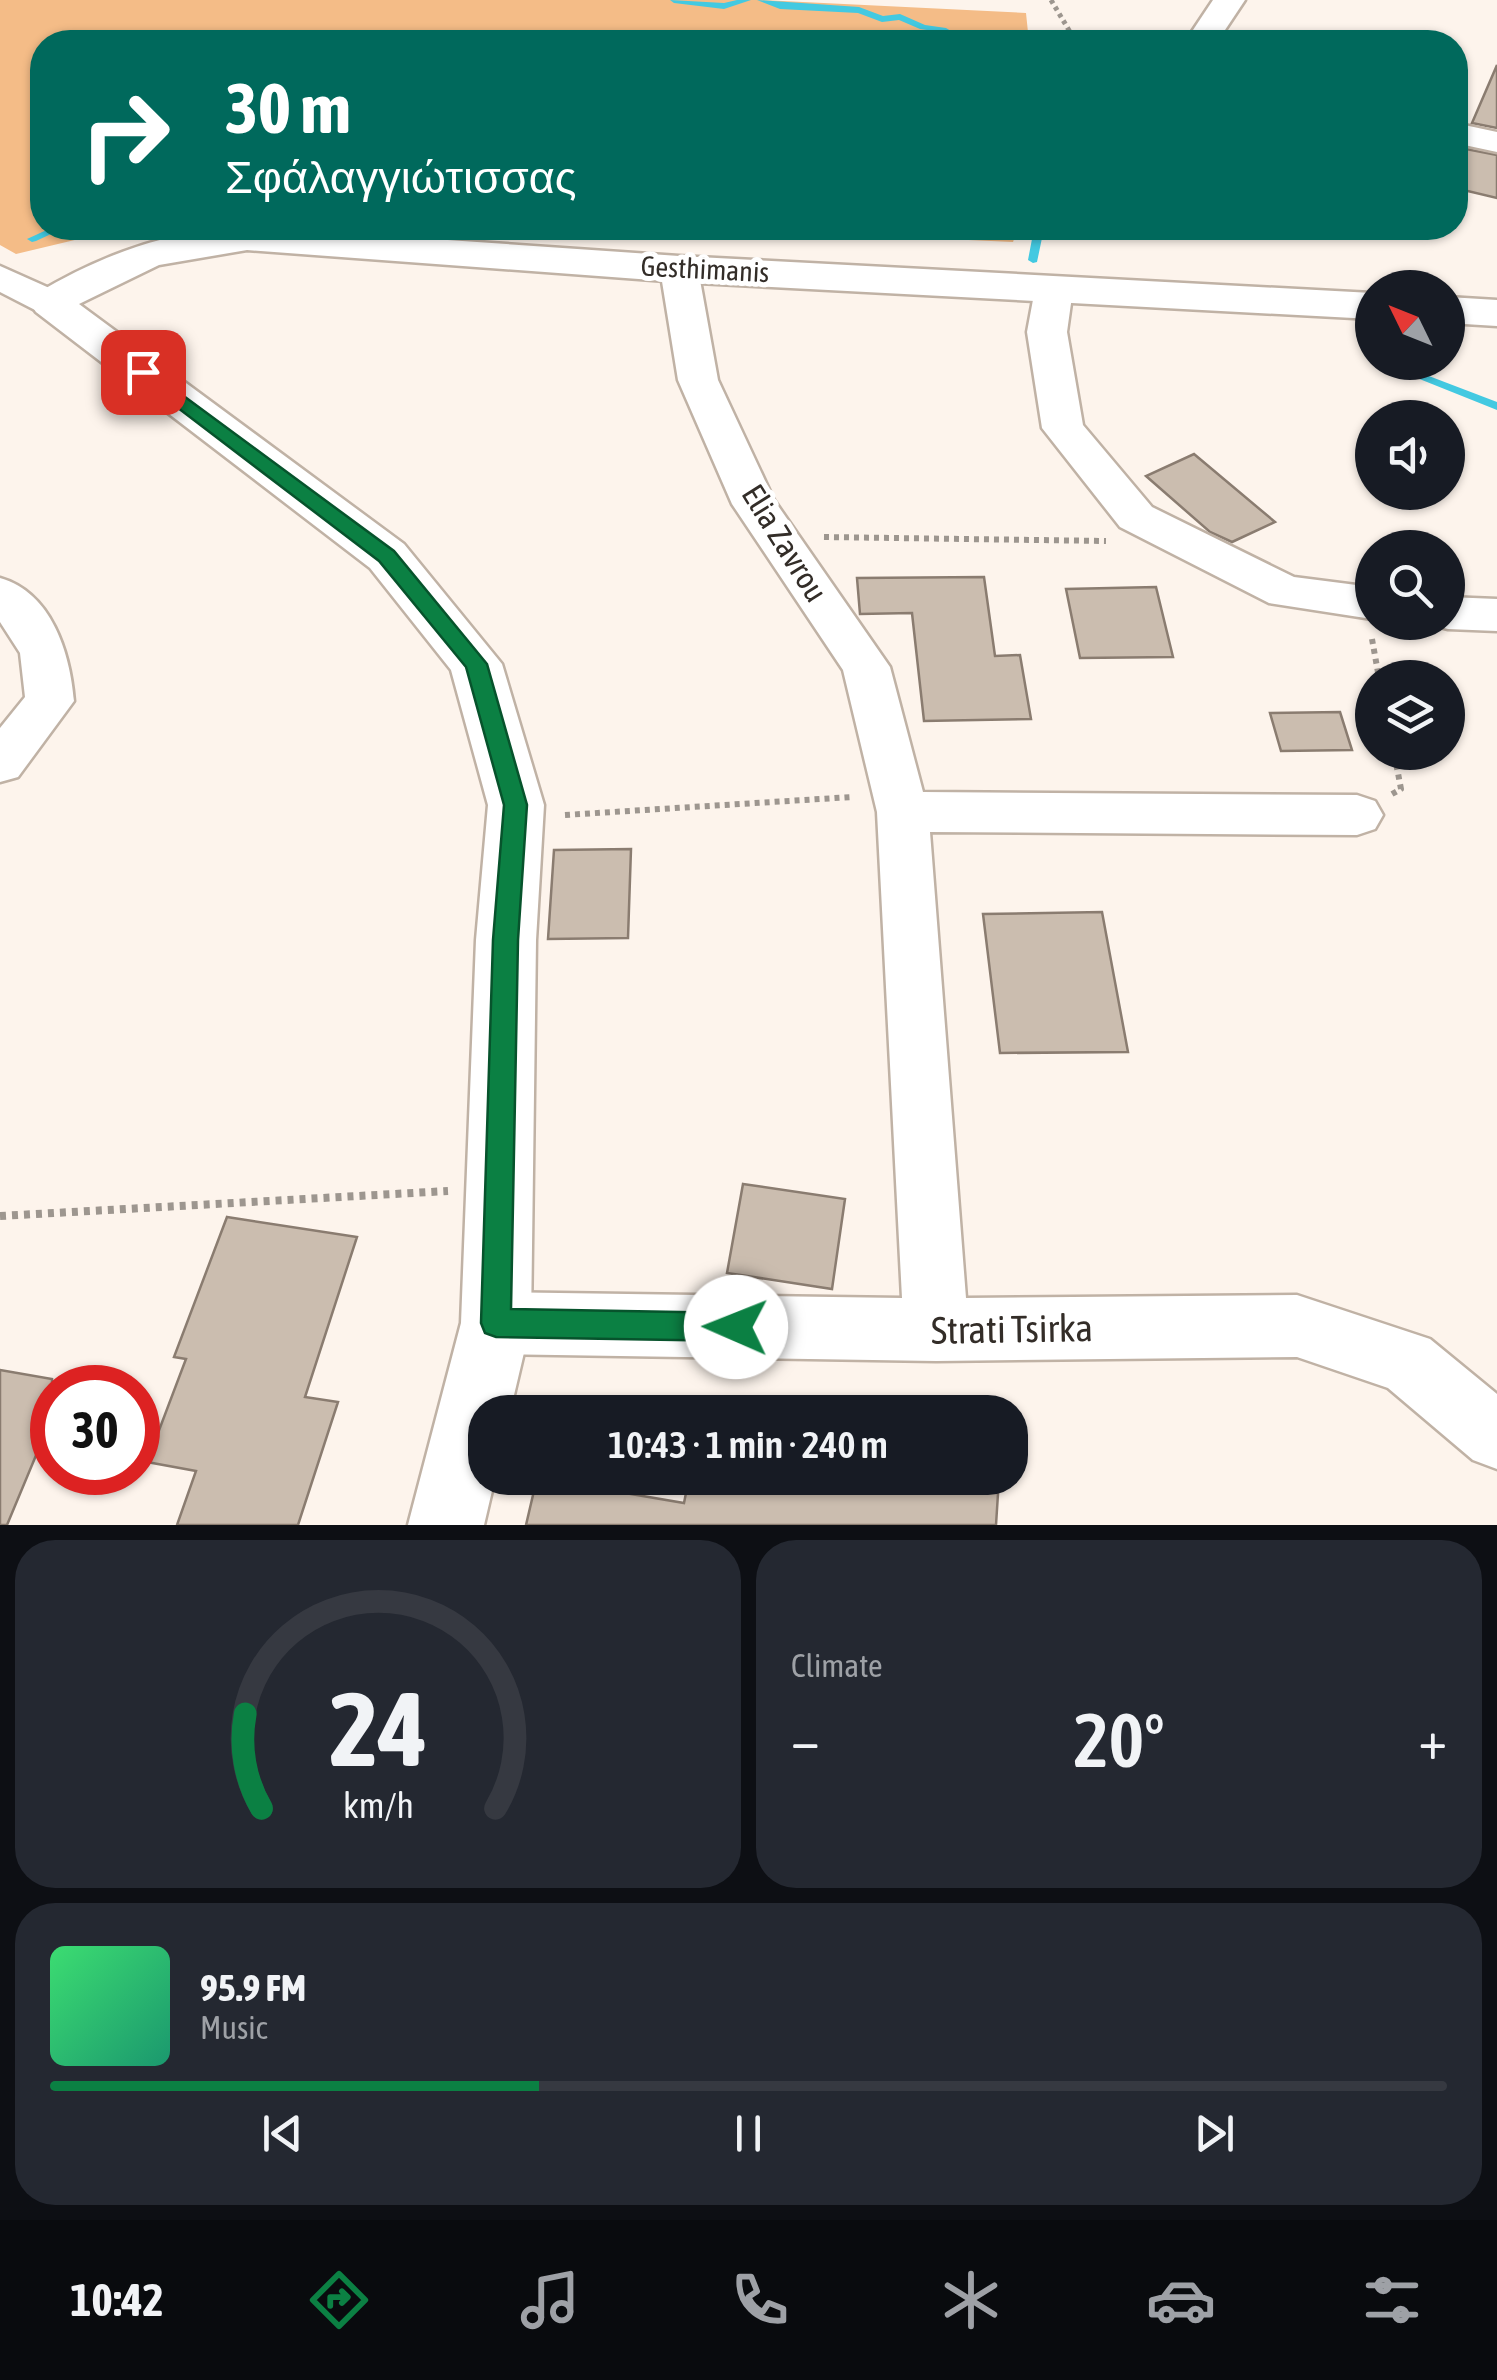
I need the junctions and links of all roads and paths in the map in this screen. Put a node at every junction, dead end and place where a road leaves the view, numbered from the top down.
1 (1050, 0) edge
2 (1229, 0) edge
3 (1069, 30) edge
4 (1208, 30) edge
5 (1468, 136) edge
6 (1497, 142) edge
7 (217, 240) edge
8 (277, 240) edge
9 (679, 268) junction
10 (0, 277) edge
11 (1054, 289) junction
12 (51, 303) junction
13 (1355, 305) edge
14 (1465, 311) edge
15 (1497, 313) edge
16 (1154, 526) junction
17 (777, 536) junction
18 (0, 594) edge
19 (1355, 601) edge
20 (1465, 614) edge
21 (1497, 615) edge
22 (0, 763) edge
23 (900, 803) junction
24 (1357, 815) dead end
25 (515, 818) junction
26 (499, 1188) junction
27 (0, 1216) edge
28 (496, 1323) junction
29 (936, 1330) junction
30 (1497, 1435) edge
31 (446, 1525) edge

1 - 3 path
2 - 4 street
5 - 6 street
7 - 12 street, Gesthimanis
8 - 9 street, Gesthimanis
9 - 11 street, Gesthimanis
9 - 17 street, Elia Zavrou
10 - 12 street
11 - 13 street, Gesthimanis
11 - 16 street
12 - 25 street
14 - 15 street
16 - 17 path
16 - 19 street
17 - 23 street, Elia Zavrou
18 - 22 street
20 - 21 street
23 - 24 street
23 - 25 path
23 - 29 street, Elia Zavrou
25 - 26 street
26 - 27 path
26 - 28 street
28 - 29 street, Strati Tsirka
28 - 31 street
29 - 30 street, Strati Tsirka

